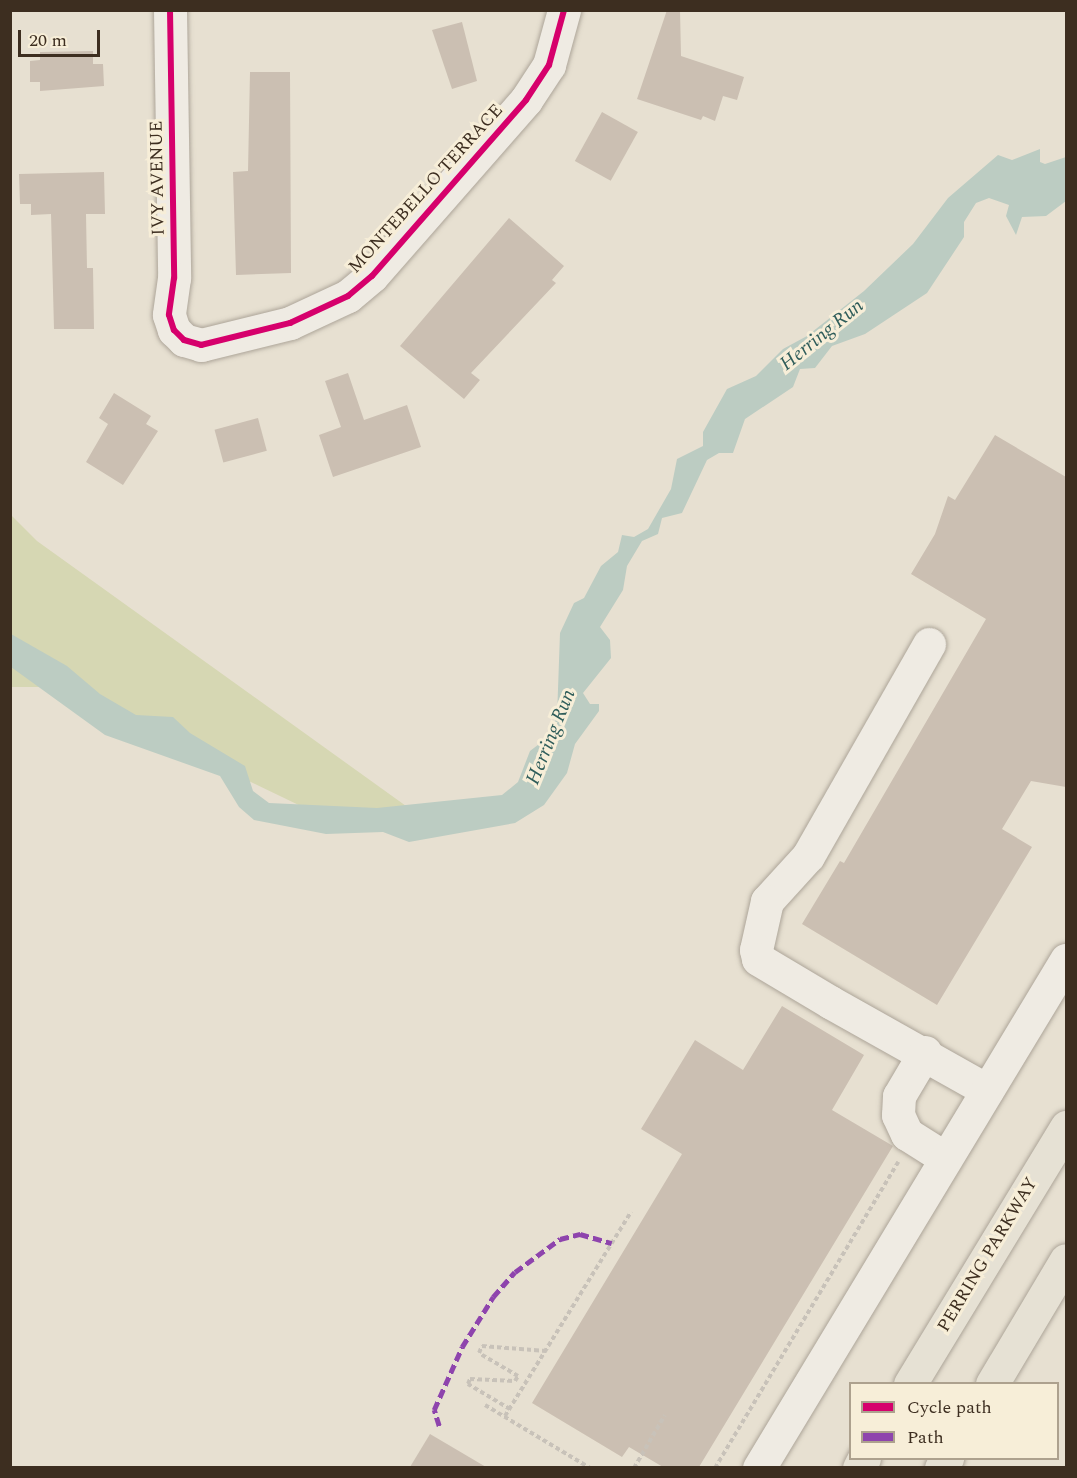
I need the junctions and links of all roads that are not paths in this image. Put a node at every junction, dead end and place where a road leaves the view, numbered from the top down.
1 (170, 10) edge
2 (564, 10) edge
3 (184, 340) joint
4 (929, 644) dead end
5 (1066, 960) edge
6 (925, 1052) junction
7 (987, 1090) junction
8 (1066, 1127) edge
9 (945, 1158) junction
10 (1066, 1260) edge
11 (910, 1382) edge
12 (993, 1382) edge
13 (926, 1460) edge
14 (759, 1467) edge
15 (940, 1467) edge

1 - 3 street, IVY AVENUE
2 - 3 street, MONTEBELLO TERRACE
4 - 6 street
5 - 7 street
6 - 7 street
6 - 9 street
7 - 9 street
8 - 11 main road, PERRING PARKWAY
9 - 14 street
10 - 12 main road
13 - 15 street

